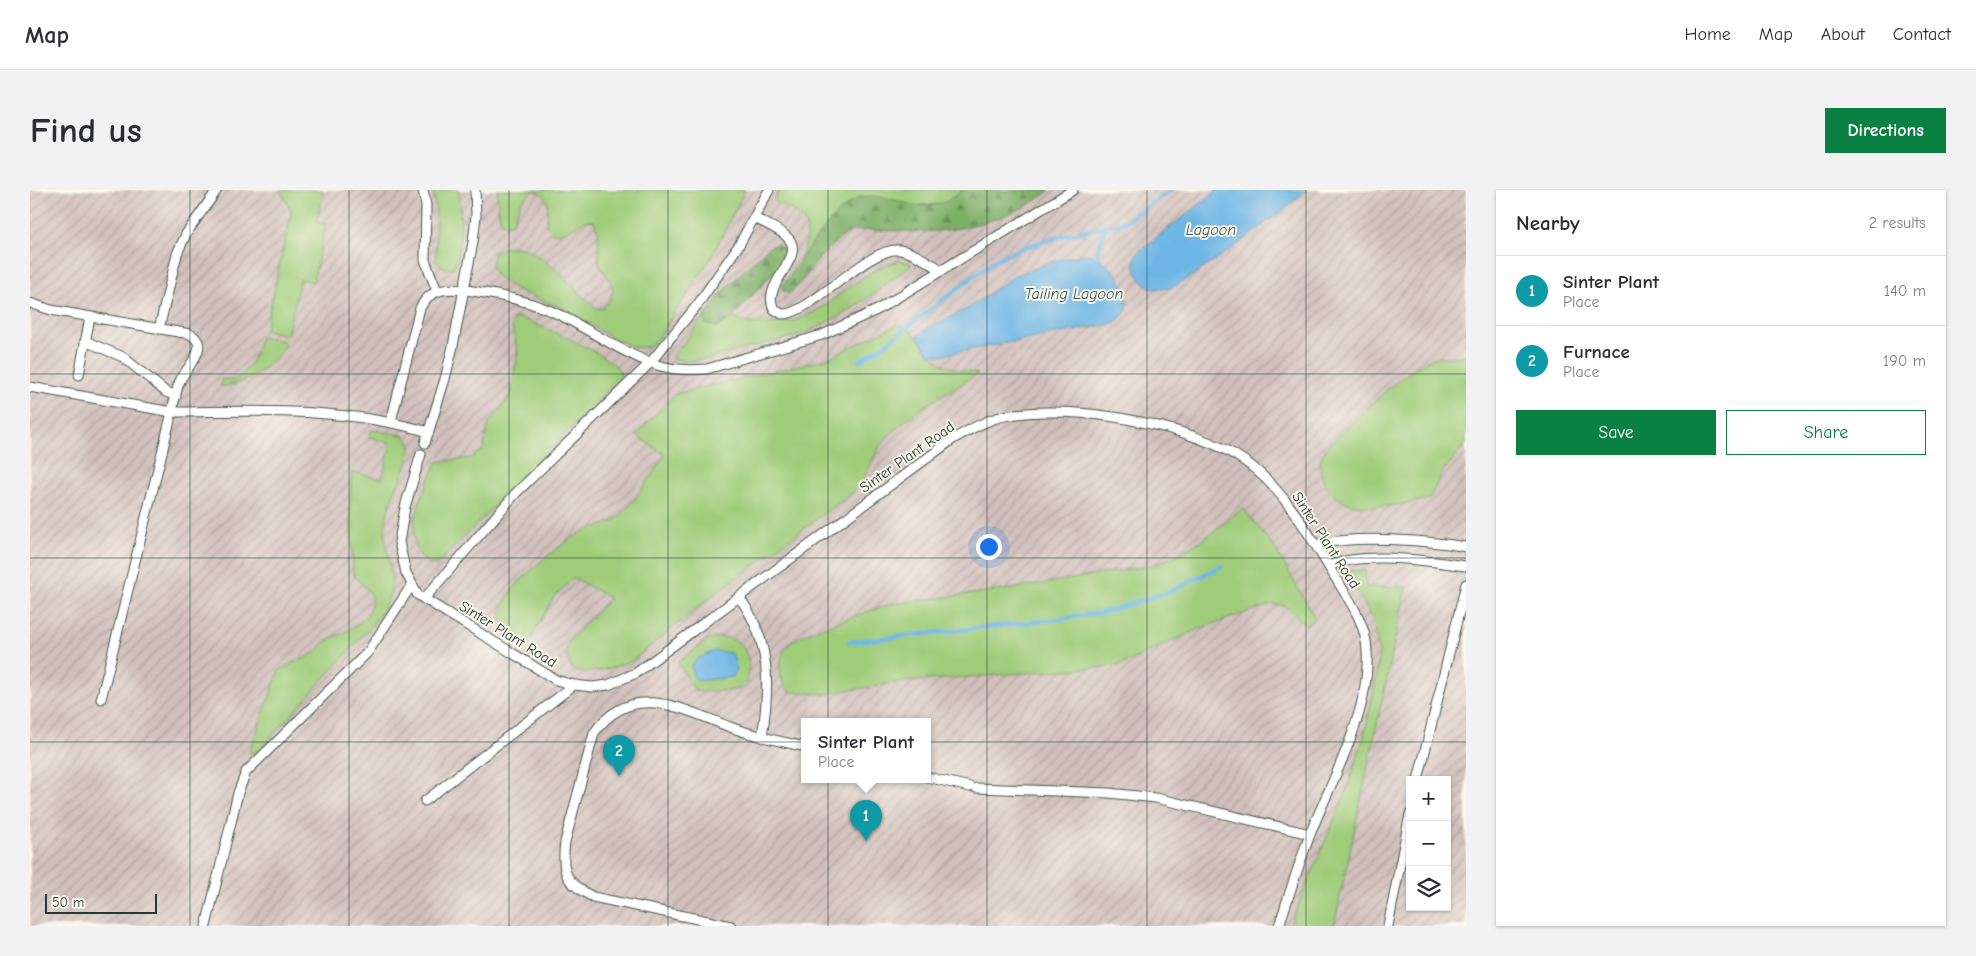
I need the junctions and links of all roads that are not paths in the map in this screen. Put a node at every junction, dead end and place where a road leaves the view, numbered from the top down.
1 (217, 190) edge
2 (422, 190) edge
3 (475, 190) edge
4 (769, 190) edge
5 (1073, 190) edge
6 (754, 218) junction
7 (942, 270) junction
8 (463, 290) junction
9 (437, 291) junction
10 (30, 304) edge
11 (90, 317) junction
12 (159, 328) junction
13 (85, 341) junction
14 (650, 363) junction
15 (79, 375) dead end
16 (30, 387) edge
17 (176, 396) junction
18 (172, 412) junction
19 (391, 421) junction
20 (429, 432) junction
21 (425, 443) dead end
22 (421, 454) dead end
23 (1316, 545) junction
24 (1466, 547) edge
25 (1329, 566) junction
26 (1466, 566) edge
27 (1466, 584) edge
28 (411, 586) junction
29 (739, 597) junction
30 (424, 599) junction
31 (574, 686) junction
32 (101, 699) dead end
33 (762, 736) junction
34 (801, 746) edge
35 (1419, 776) edge
36 (931, 778) edge
37 (425, 801) dead end
38 (1409, 821) edge
39 (1310, 834) junction
40 (206, 926) edge
41 (731, 926) edge
42 (1279, 926) edge
43 (1388, 926) edge

1 - 12 lane
2 - 9 lane
3 - 8 lane
4 - 6 lane
5 - 7 lane
6 - 7 lane
6 - 14 lane
7 - 14 lane
8 - 9 lane
8 - 14 lane
8 - 20 lane
9 - 19 lane
10 - 11 lane
11 - 12 lane
11 - 13 lane
12 - 17 lane
13 - 15 lane
13 - 17 lane
14 - 30 lane
16 - 18 lane
17 - 18 lane
18 - 19 lane
18 - 32 lane
19 - 20 lane
20 - 21 lane
22 - 28 lane
23 - 24 lane
23 - 25 lane, Sinter Plant Road
23 - 29 lane, Sinter Plant Road
25 - 26 lane
25 - 39 lane, Sinter Plant Road
27 - 35 lane
28 - 30 lane, Sinter Plant Road
28 - 40 lane
29 - 31 lane, Sinter Plant Road
29 - 33 lane
30 - 31 lane, Sinter Plant Road
31 - 37 lane
33 - 34 lane
33 - 41 lane
36 - 39 lane
38 - 43 lane
39 - 42 lane, Sinter Plant Road

